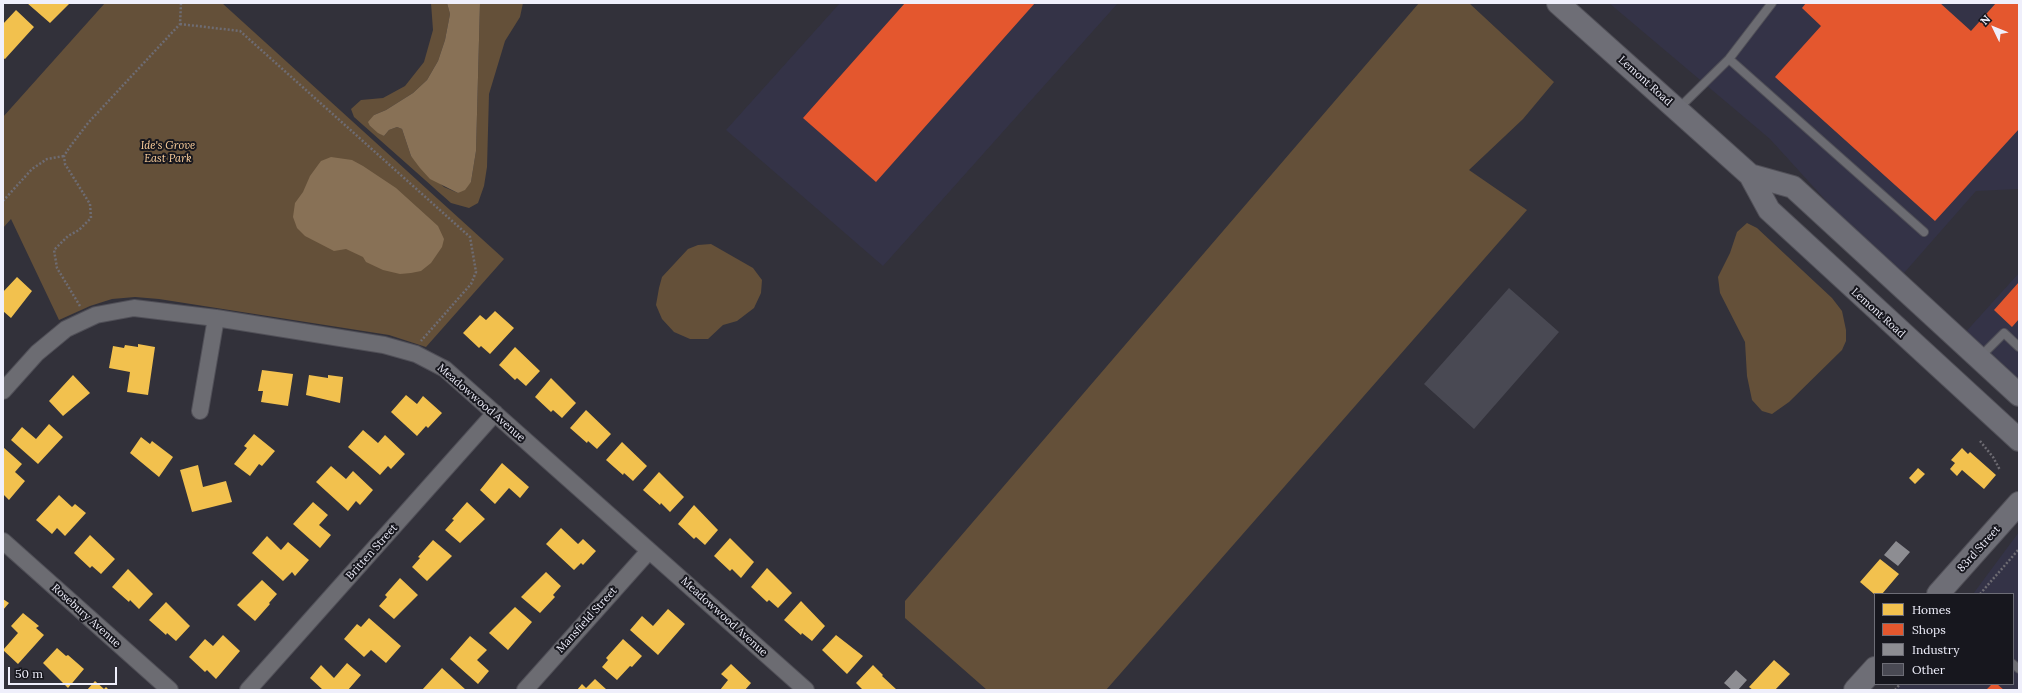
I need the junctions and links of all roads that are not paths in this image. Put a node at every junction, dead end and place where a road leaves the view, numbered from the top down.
1 (1558, 3) edge
2 (1772, 3) edge
3 (1729, 59) junction
4 (1677, 109) junction
5 (1750, 175) junction
6 (1924, 232) dead end
7 (216, 318) junction
8 (2019, 346) edge
9 (1979, 359) junction
10 (3, 392) edge
11 (2019, 395) edge
12 (200, 411) dead end
13 (495, 413) junction
14 (2019, 440) edge
15 (2019, 503) edge
16 (3, 541) edge
17 (649, 551) junction
18 (1939, 593) edge
19 (1874, 669) edge
20 (170, 690) edge
21 (248, 690) edge
22 (525, 690) edge
23 (806, 690) edge
24 (1855, 690) edge

1 - 4 main road, Lemont Road
2 - 3 lane
3 - 4 lane
3 - 6 lane
4 - 5 main road, Lemont Road
5 - 9 main road, Lemont Road
5 - 14 main road, Lemont Road
7 - 10 street, Meadowwood Avenue
7 - 12 street
7 - 13 street, Meadowwood Avenue
8 - 9 lane
9 - 11 main road, Lemont Road
13 - 17 street, Meadowwood Avenue
13 - 21 street, Britten Street
15 - 18 main road, 83rd Street
16 - 20 street, Rosebury Avenue
17 - 22 street, Mansfield Street
17 - 23 street, Meadowwood Avenue
19 - 24 main road

